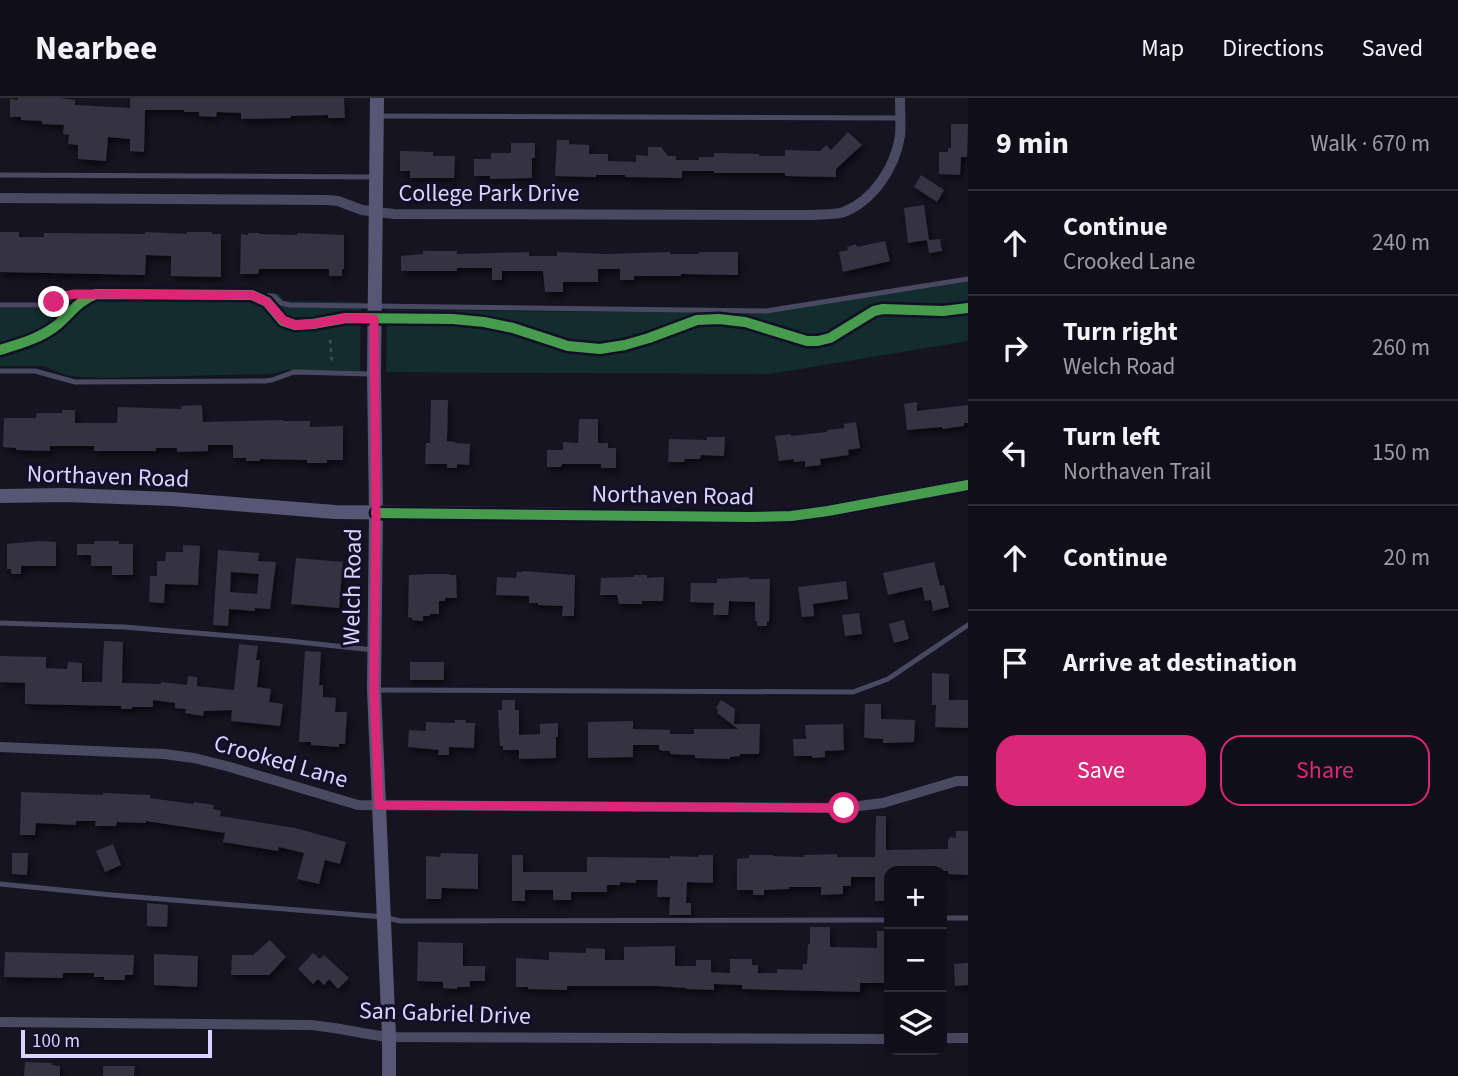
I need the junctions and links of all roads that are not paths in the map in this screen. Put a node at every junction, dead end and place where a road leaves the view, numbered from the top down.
1 (377, 98) edge
2 (900, 98) edge
3 (377, 116) junction
4 (900, 118) junction
5 (0, 175) edge
6 (377, 177) junction
7 (0, 198) edge
8 (377, 212) junction
9 (968, 279) edge
10 (0, 305) edge
11 (375, 306) junction
12 (0, 371) edge
13 (374, 374) junction
14 (968, 485) edge
15 (0, 496) edge
16 (376, 513) junction
17 (0, 623) edge
18 (968, 625) edge
19 (373, 650) junction
20 (374, 690) junction
21 (0, 747) edge
22 (968, 781) edge
23 (379, 805) junction
24 (0, 884) edge
25 (384, 917) junction
26 (947, 918) edge
27 (968, 918) edge
28 (884, 920) edge
29 (0, 1022) edge
30 (390, 1037) junction
31 (947, 1038) edge
32 (968, 1038) edge
33 (884, 1039) edge
34 (389, 1076) edge

1 - 3 street, Welch Road
2 - 4 street, College Park Drive
3 - 4 lane
3 - 6 street, Welch Road
4 - 8 street, College Park Drive
5 - 6 lane
6 - 8 street, Welch Road
7 - 8 street, College Park Drive
8 - 11 street, Welch Road
9 - 11 lane
10 - 11 lane
11 - 13 street, Welch Road
12 - 13 lane
13 - 16 street, Welch Road
14 - 16 street, Northaven Road
15 - 16 street, Northaven Road
16 - 19 street, Welch Road
17 - 19 lane
18 - 20 lane
19 - 20 street, Welch Road
20 - 23 street, Welch Road
21 - 23 street, Crooked Lane
22 - 23 street, Crooked Lane
23 - 25 street, Welch Road
24 - 25 lane
25 - 28 lane
25 - 30 street, Welch Road
26 - 27 lane
29 - 30 street, San Gabriel Drive
30 - 33 street, San Gabriel Drive
30 - 34 street, Welch Road
31 - 32 street

